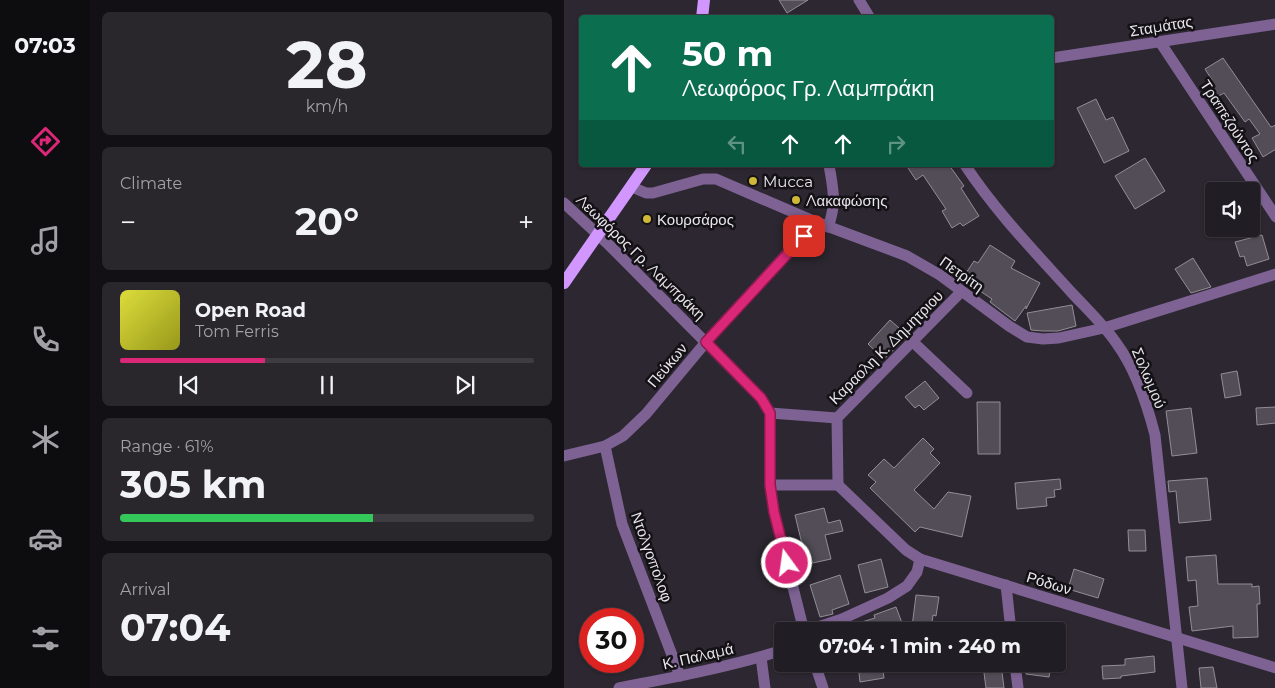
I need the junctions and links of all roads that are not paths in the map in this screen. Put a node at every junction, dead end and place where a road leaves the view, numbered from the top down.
1 (704, 0) edge
2 (859, 0) edge
3 (702, 15) edge
4 (868, 15) edge
5 (1275, 24) edge
6 (1160, 42) junction
7 (1054, 58) edge
8 (645, 167) edge
9 (829, 167) edge
10 (966, 167) edge
11 (632, 187) junction
12 (564, 203) edge
13 (1275, 218) edge
14 (816, 222) junction
15 (828, 227) junction
16 (598, 235) junction
17 (1275, 274) edge
18 (564, 283) edge
19 (962, 292) junction
20 (1104, 328) junction
21 (706, 342) junction
22 (913, 342) junction
23 (967, 393) dead end
24 (770, 413) junction
25 (837, 418) junction
26 (605, 446) junction
27 (564, 456) edge
28 (770, 485) junction
29 (838, 485) junction
30 (920, 559) junction
31 (1006, 585) junction
32 (803, 622) edge
33 (833, 622) edge
34 (1010, 622) edge
35 (1176, 638) junction
36 (774, 653) edge
37 (761, 657) junction
38 (1275, 671) edge
39 (818, 672) edge
40 (1016, 672) edge
41 (680, 676) junction
42 (619, 688) edge
43 (765, 688) edge
44 (823, 688) edge
45 (1018, 688) edge
46 (1182, 688) edge

1 - 3 main road
2 - 4 street
5 - 6 street, Σταμάτας
6 - 7 street, Σταμάτας
6 - 13 street, Τραπεζούντος
8 - 11 main road
9 - 15 street
10 - 20 street, Σολωμού
11 - 14 street, Πετρίτη
11 - 16 main road
12 - 16 street, Λεωφόρος Γρ. Λαμπράκη
14 - 15 street, Πετρίτη
14 - 21 street, Πεύκων
15 - 19 street, Πετρίτη
16 - 18 main road
16 - 21 street, Λεωφόρος Γρ. Λαμπράκη
17 - 20 street, Πετρίτη
19 - 20 street, Πετρίτη
19 - 22 street, Καραολη Κ. Δημητριου
20 - 35 street, Σολωμού
21 - 24 street, Λεωφόρος Γρ. Λαμπράκη
21 - 26 street, Πεύκων
22 - 23 street
22 - 25 street, Καραολη Κ. Δημητριου
24 - 25 street
24 - 28 street
25 - 29 street, Καραολη Κ. Δημητριου
26 - 27 street, Πεύκων
26 - 41 street, Ντολγοπολοφ
28 - 29 street
28 - 32 street
29 - 30 street, Ρόδων
30 - 31 street, Ρόδων
30 - 33 street
31 - 34 street
31 - 35 street, Ρόδων
35 - 38 street, Ρόδων
35 - 46 street, Σολωμού
36 - 37 street, Κ. Παλαμά
37 - 41 street, Κ. Παλαμά
37 - 43 street
39 - 44 street
40 - 45 street
41 - 42 street, Κ. Παλαμά

